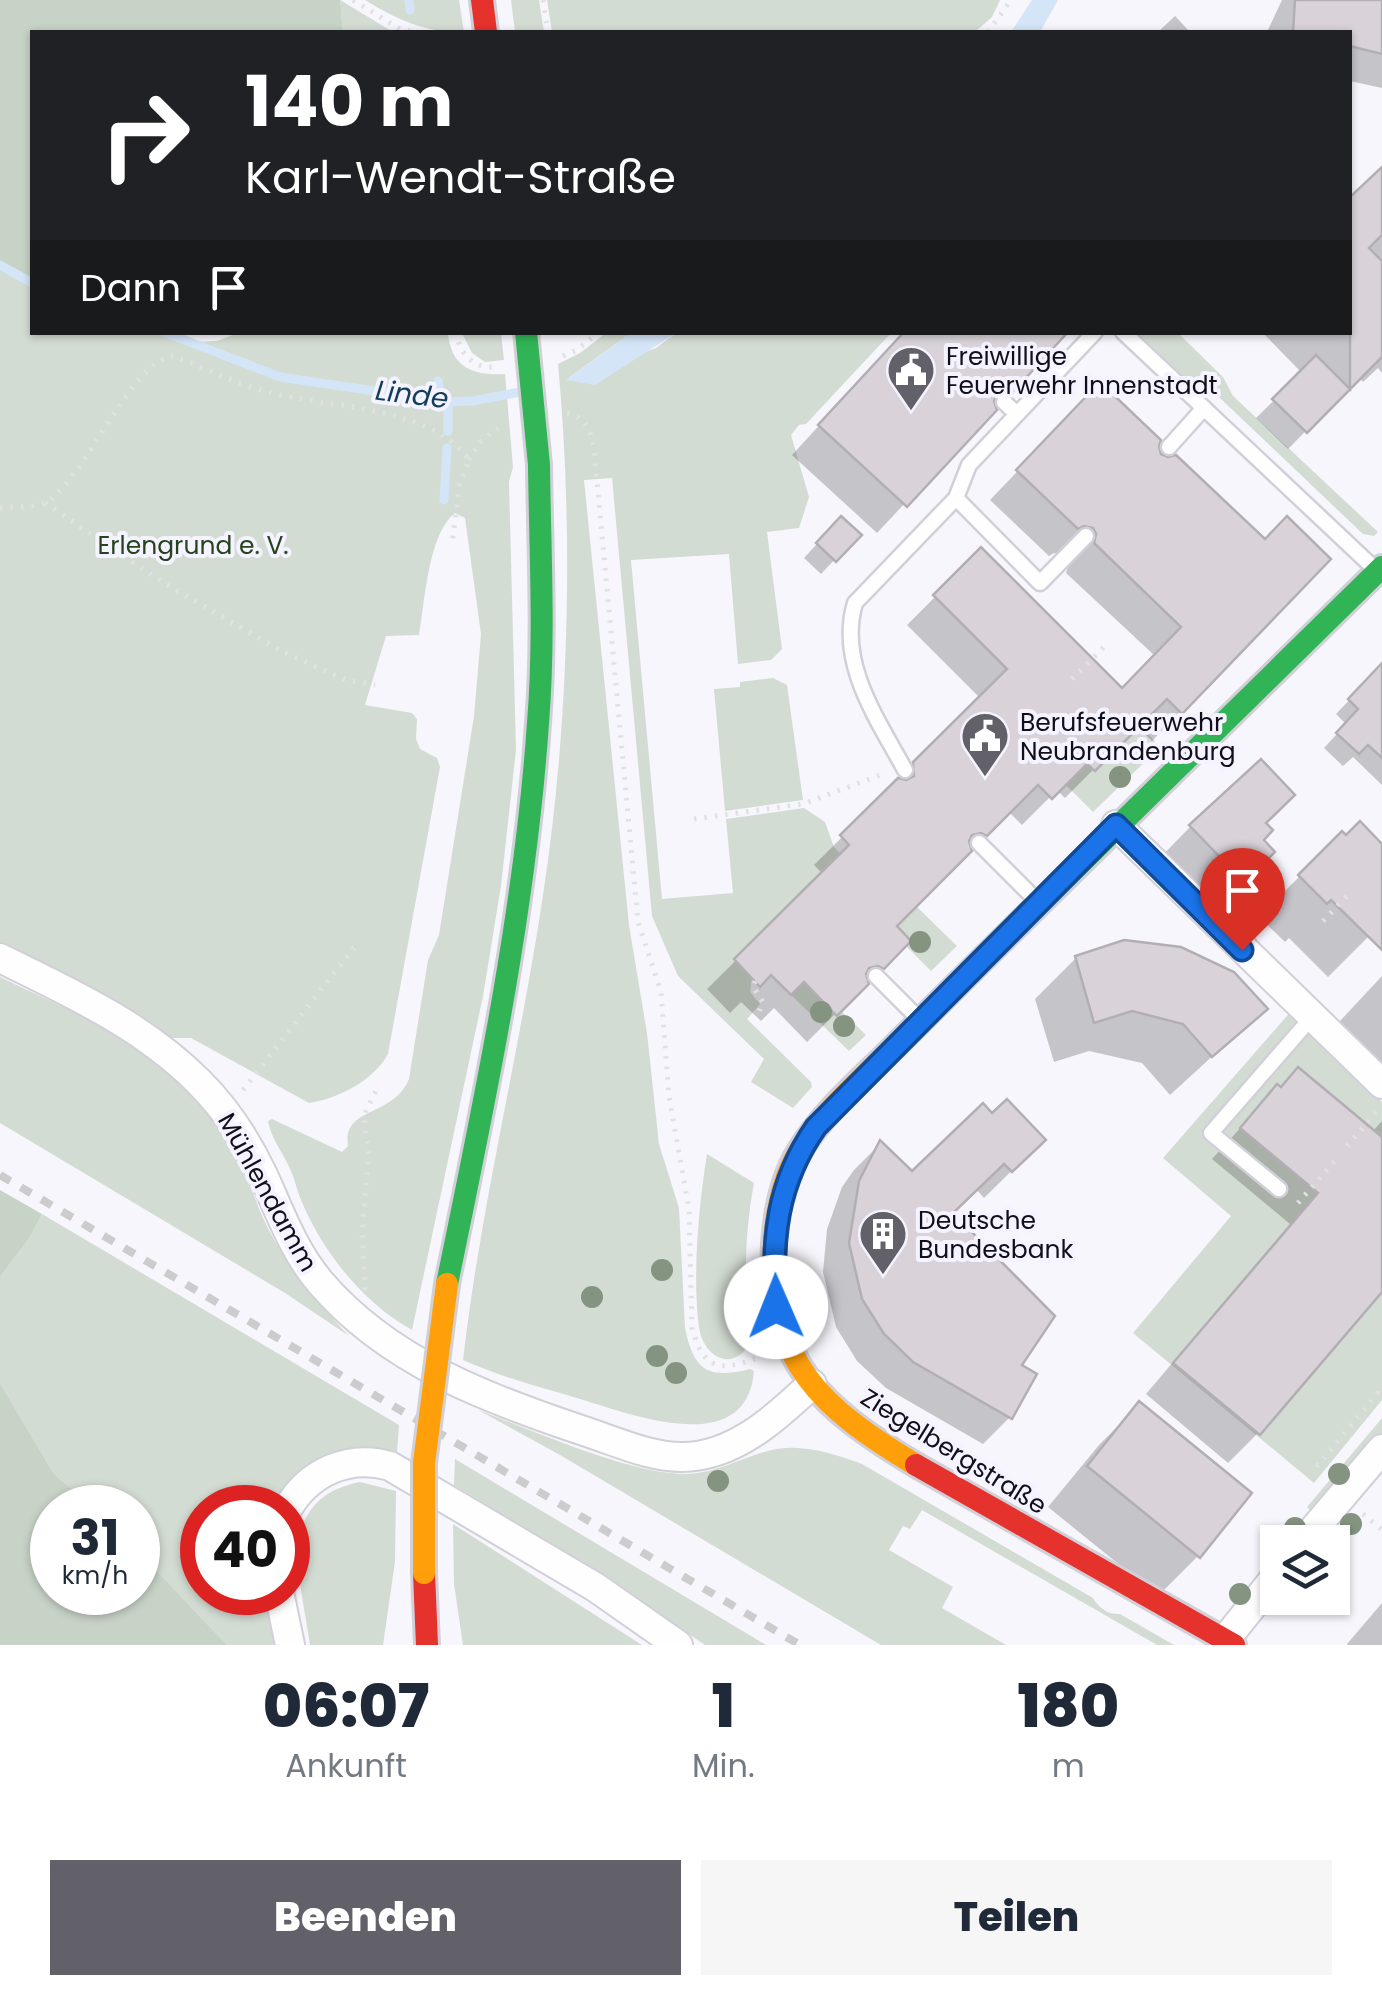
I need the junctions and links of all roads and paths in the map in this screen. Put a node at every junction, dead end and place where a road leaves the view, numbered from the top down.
1 (353, 0) edge
2 (482, 0) edge
3 (543, 0) edge
4 (1011, 0) edge
5 (404, 30) edge
6 (486, 30) edge
7 (548, 30) edge
8 (989, 30) edge
9 (526, 335) edge
10 (1092, 335) edge
11 (1126, 335) edge
12 (1004, 402) dead end
13 (1204, 408) junction
14 (1017, 414) junction
15 (1169, 448) dead end
16 (596, 483) dead end
17 (956, 498) junction
18 (45, 503) junction
19 (0, 508) edge
20 (1086, 536) dead end
21 (452, 544) dead end
22 (1380, 569) edge
23 (1104, 648) dead end
24 (1072, 679) dead end
25 (375, 684) dead end
26 (906, 770) joint
27 (694, 819) dead end
28 (1116, 825) junction
29 (979, 843) dead end
30 (1348, 894) dead end
31 (1038, 902) junction
32 (1323, 921) dead end
33 (355, 946) dead end
34 (0, 958) edge
35 (876, 976) dead end
36 (755, 981) dead end
37 (758, 1014) dead end
38 (1312, 1017) junction
39 (920, 1021) junction
40 (1382, 1084) edge
41 (378, 1087) dead end
42 (236, 1099) dead end
43 (1382, 1105) edge
44 (1347, 1146) dead end
45 (1339, 1156) dead end
46 (1279, 1189) joint
47 (358, 1322) junction
48 (785, 1345) junction
49 (812, 1384) junction
50 (1382, 1396) edge
51 (1382, 1449) edge
52 (1316, 1464) dead end
53 (307, 1485) edge
54 (1317, 1525) edge
55 (1260, 1598) edge
56 (284, 1615) edge
57 (1227, 1643) edge
58 (290, 1645) edge
59 (427, 1645) edge
60 (678, 1645) edge

1 - 5 path
2 - 6 street
3 - 7 path
4 - 8 path
9 - 59 street, bridge
10 - 14 lane
11 - 13 lane
12 - 14 lane
13 - 15 lane
13 - 22 lane
14 - 17 lane
16 - 48 path
17 - 20 lane
17 - 26 lane
18 - 19 path
18 - 21 path
18 - 25 path
22 - 28 street, Ziegelbergstraße
23 - 24 path
26 - 27 path
28 - 31 street, Ziegelbergstraße
28 - 38 street
29 - 31 lane
30 - 32 path
31 - 39 street, Ziegelbergstraße
33 - 42 path
34 - 47 street, Mühlendamm
35 - 39 lane
36 - 37 path
38 - 40 street
38 - 46 lane
39 - 48 street, Ziegelbergstraße
41 - 47 path
43 - 44 path
45 - 46 path
47 - 49 street, Mühlendamm
48 - 49 street, Ziegelbergstraße
49 - 57 street, Ziegelbergstraße
50 - 52 path
51 - 54 street
53 - 60 street
55 - 57 street
56 - 58 street

